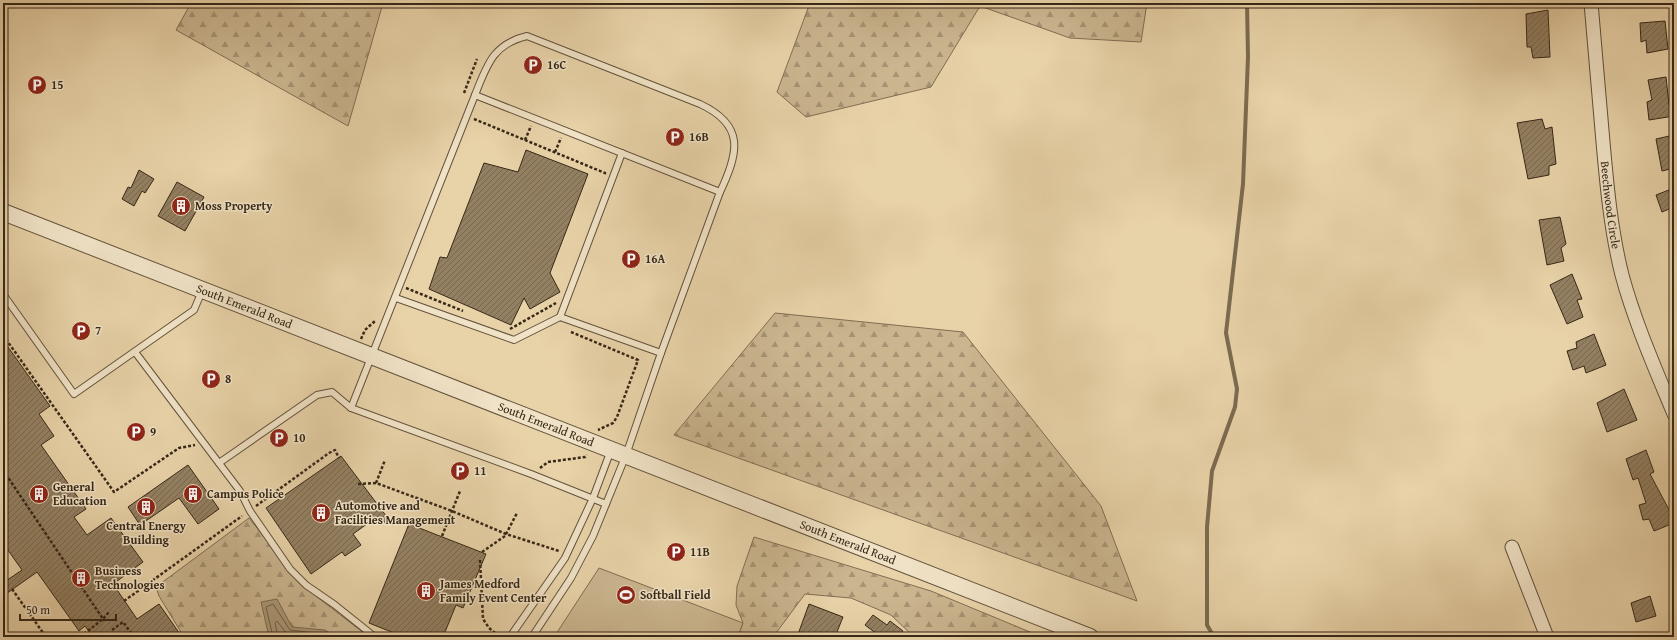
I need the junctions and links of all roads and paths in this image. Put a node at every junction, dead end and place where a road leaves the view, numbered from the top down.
1 (1591, 3) edge
2 (477, 59) dead end
3 (475, 95) junction
4 (462, 98) dead end
5 (467, 116) junction
6 (534, 118) junction
7 (564, 130) junction
8 (525, 140) junction
9 (556, 152) junction
10 (622, 153) junction
11 (602, 180) dead end
12 (720, 192) junction
13 (3, 212) edge
14 (202, 290) junction
15 (3, 294) edge
16 (396, 298) junction
17 (558, 302) dead end
18 (560, 317) junction
19 (3, 335) edge
20 (135, 352) junction
21 (661, 353) junction
22 (372, 356) junction
23 (1671, 396) edge
24 (351, 408) junction
25 (1674, 414) edge
26 (593, 443) junction
27 (204, 444) junction
28 (611, 450) junction
29 (626, 455) junction
30 (339, 458) dead end
31 (385, 460) dead end
32 (219, 464) junction
33 (3, 470) edge
34 (532, 474) junction
35 (358, 484) dead end
36 (376, 484) junction
37 (460, 491) dead end
38 (593, 498) junction
39 (606, 504) junction
40 (250, 511) junction
41 (452, 511) junction
42 (517, 514) dead end
43 (506, 534) junction
44 (442, 536) dead end
45 (1512, 547) dead end
46 (557, 550) dead end
47 (482, 552) dead end
48 (480, 560) dead end
49 (3, 576) edge
50 (6, 581) dead end
51 (12, 590) dead end
52 (124, 601) dead end
53 (108, 612) dead end
54 (103, 620) junction
55 (112, 630) dead end
56 (46, 637) edge
57 (80, 637) edge
58 (134, 637) edge
59 (375, 637) edge
60 (500, 637) edge
61 (510, 637) edge
62 (532, 637) edge
63 (1090, 637) edge
64 (1547, 637) edge

1 - 23 street, Beechwood Circle
2 - 4 path
3 - 5 lane
3 - 6 lane
3 - 12 lane
5 - 8 path
5 - 16 lane
6 - 7 lane
6 - 8 path
7 - 9 path
7 - 10 lane
8 - 9 path
9 - 11 path
10 - 12 lane
10 - 18 lane
12 - 21 lane
13 - 14 street, South Emerald Road
14 - 20 lane
14 - 22 street, South Emerald Road
15 - 20 lane
16 - 18 lane
16 - 22 lane
17 - 18 path
18 - 21 lane
18 - 26 path
19 - 27 path
20 - 27 lane
21 - 29 lane
22 - 24 lane
22 - 26 street, South Emerald Road
23 - 25 street, Beechwood Circle
24 - 32 lane
24 - 34 lane
26 - 28 street, South Emerald Road
26 - 34 path
27 - 32 lane
28 - 29 street, South Emerald Road
28 - 38 lane
29 - 39 lane
29 - 63 street, South Emerald Road
30 - 40 path
31 - 36 path
32 - 40 lane
33 - 54 path
34 - 38 lane
35 - 36 path
36 - 41 path
37 - 41 path
38 - 39 lane
38 - 61 lane
39 - 62 lane
40 - 52 path
40 - 59 lane
41 - 43 path
41 - 44 path
42 - 43 path
43 - 46 path
43 - 47 path
45 - 64 street
48 - 60 path
49 - 50 path
51 - 56 path
53 - 54 path
54 - 57 path
55 - 58 path

